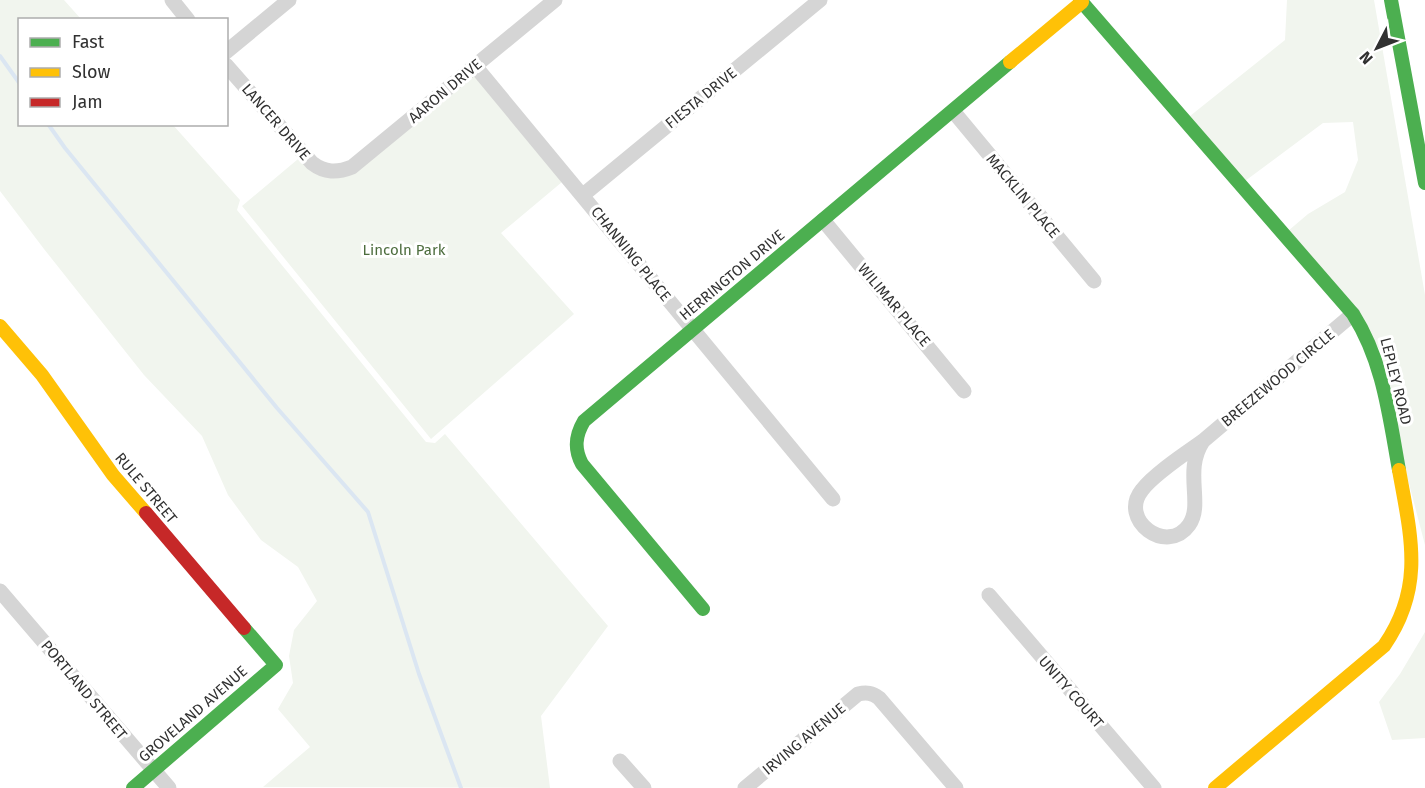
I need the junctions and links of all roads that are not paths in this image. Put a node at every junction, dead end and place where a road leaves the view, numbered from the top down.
1 (172, 0) edge
2 (289, 0) edge
3 (555, 0) edge
4 (820, 0) edge
5 (1390, 0) edge
6 (1081, 1) edge
7 (186, 18) edge
8 (228, 50) edge
9 (475, 66) junction
10 (228, 67) edge
11 (952, 111) junction
12 (332, 172) joint
13 (1425, 183) edge
14 (583, 195) junction
15 (823, 220) junction
16 (1094, 281) dead end
17 (1353, 314) junction
18 (0, 326) edge
19 (693, 329) junction
20 (964, 391) dead end
21 (1203, 441) junction
22 (833, 499) dead end
23 (0, 591) edge
24 (989, 595) dead end
25 (703, 609) dead end
26 (276, 665) joint
27 (620, 761) dead end
28 (153, 771) junction
29 (133, 788) edge
30 (169, 788) edge
31 (644, 788) edge
32 (745, 788) edge
33 (956, 788) edge
34 (1154, 788) edge
35 (1215, 788) edge

1 - 7 street
2 - 8 street
3 - 9 street, AARON DRIVE
4 - 14 street, FIESTA DRIVE
5 - 13 main road
6 - 11 main road, HERRINGTON DRIVE
6 - 17 main road, LEPLEY ROAD
9 - 12 street, AARON DRIVE
9 - 14 street, CHANNING PLACE
10 - 12 street, LANCER DRIVE
11 - 15 main road, HERRINGTON DRIVE
11 - 16 street, MACKLIN PLACE
14 - 19 street, CHANNING PLACE
15 - 19 main road, HERRINGTON DRIVE
15 - 20 street, WILIMAR PLACE
17 - 21 street, BREEZEWOOD CIRCLE
17 - 35 main road, LEPLEY ROAD
18 - 26 main road, RULE STREET
19 - 22 street, CHANNING PLACE
19 - 25 main road, HERRINGTON DRIVE
21 - 21 street, BREEZEWOOD CIRCLE
23 - 28 street, PORTLAND STREET
24 - 34 street, UNITY COURT
26 - 28 main road, GROVELAND AVENUE
27 - 31 street
28 - 29 main road, GROVELAND AVENUE
28 - 30 street, PORTLAND STREET
32 - 33 street, IRVING AVENUE

